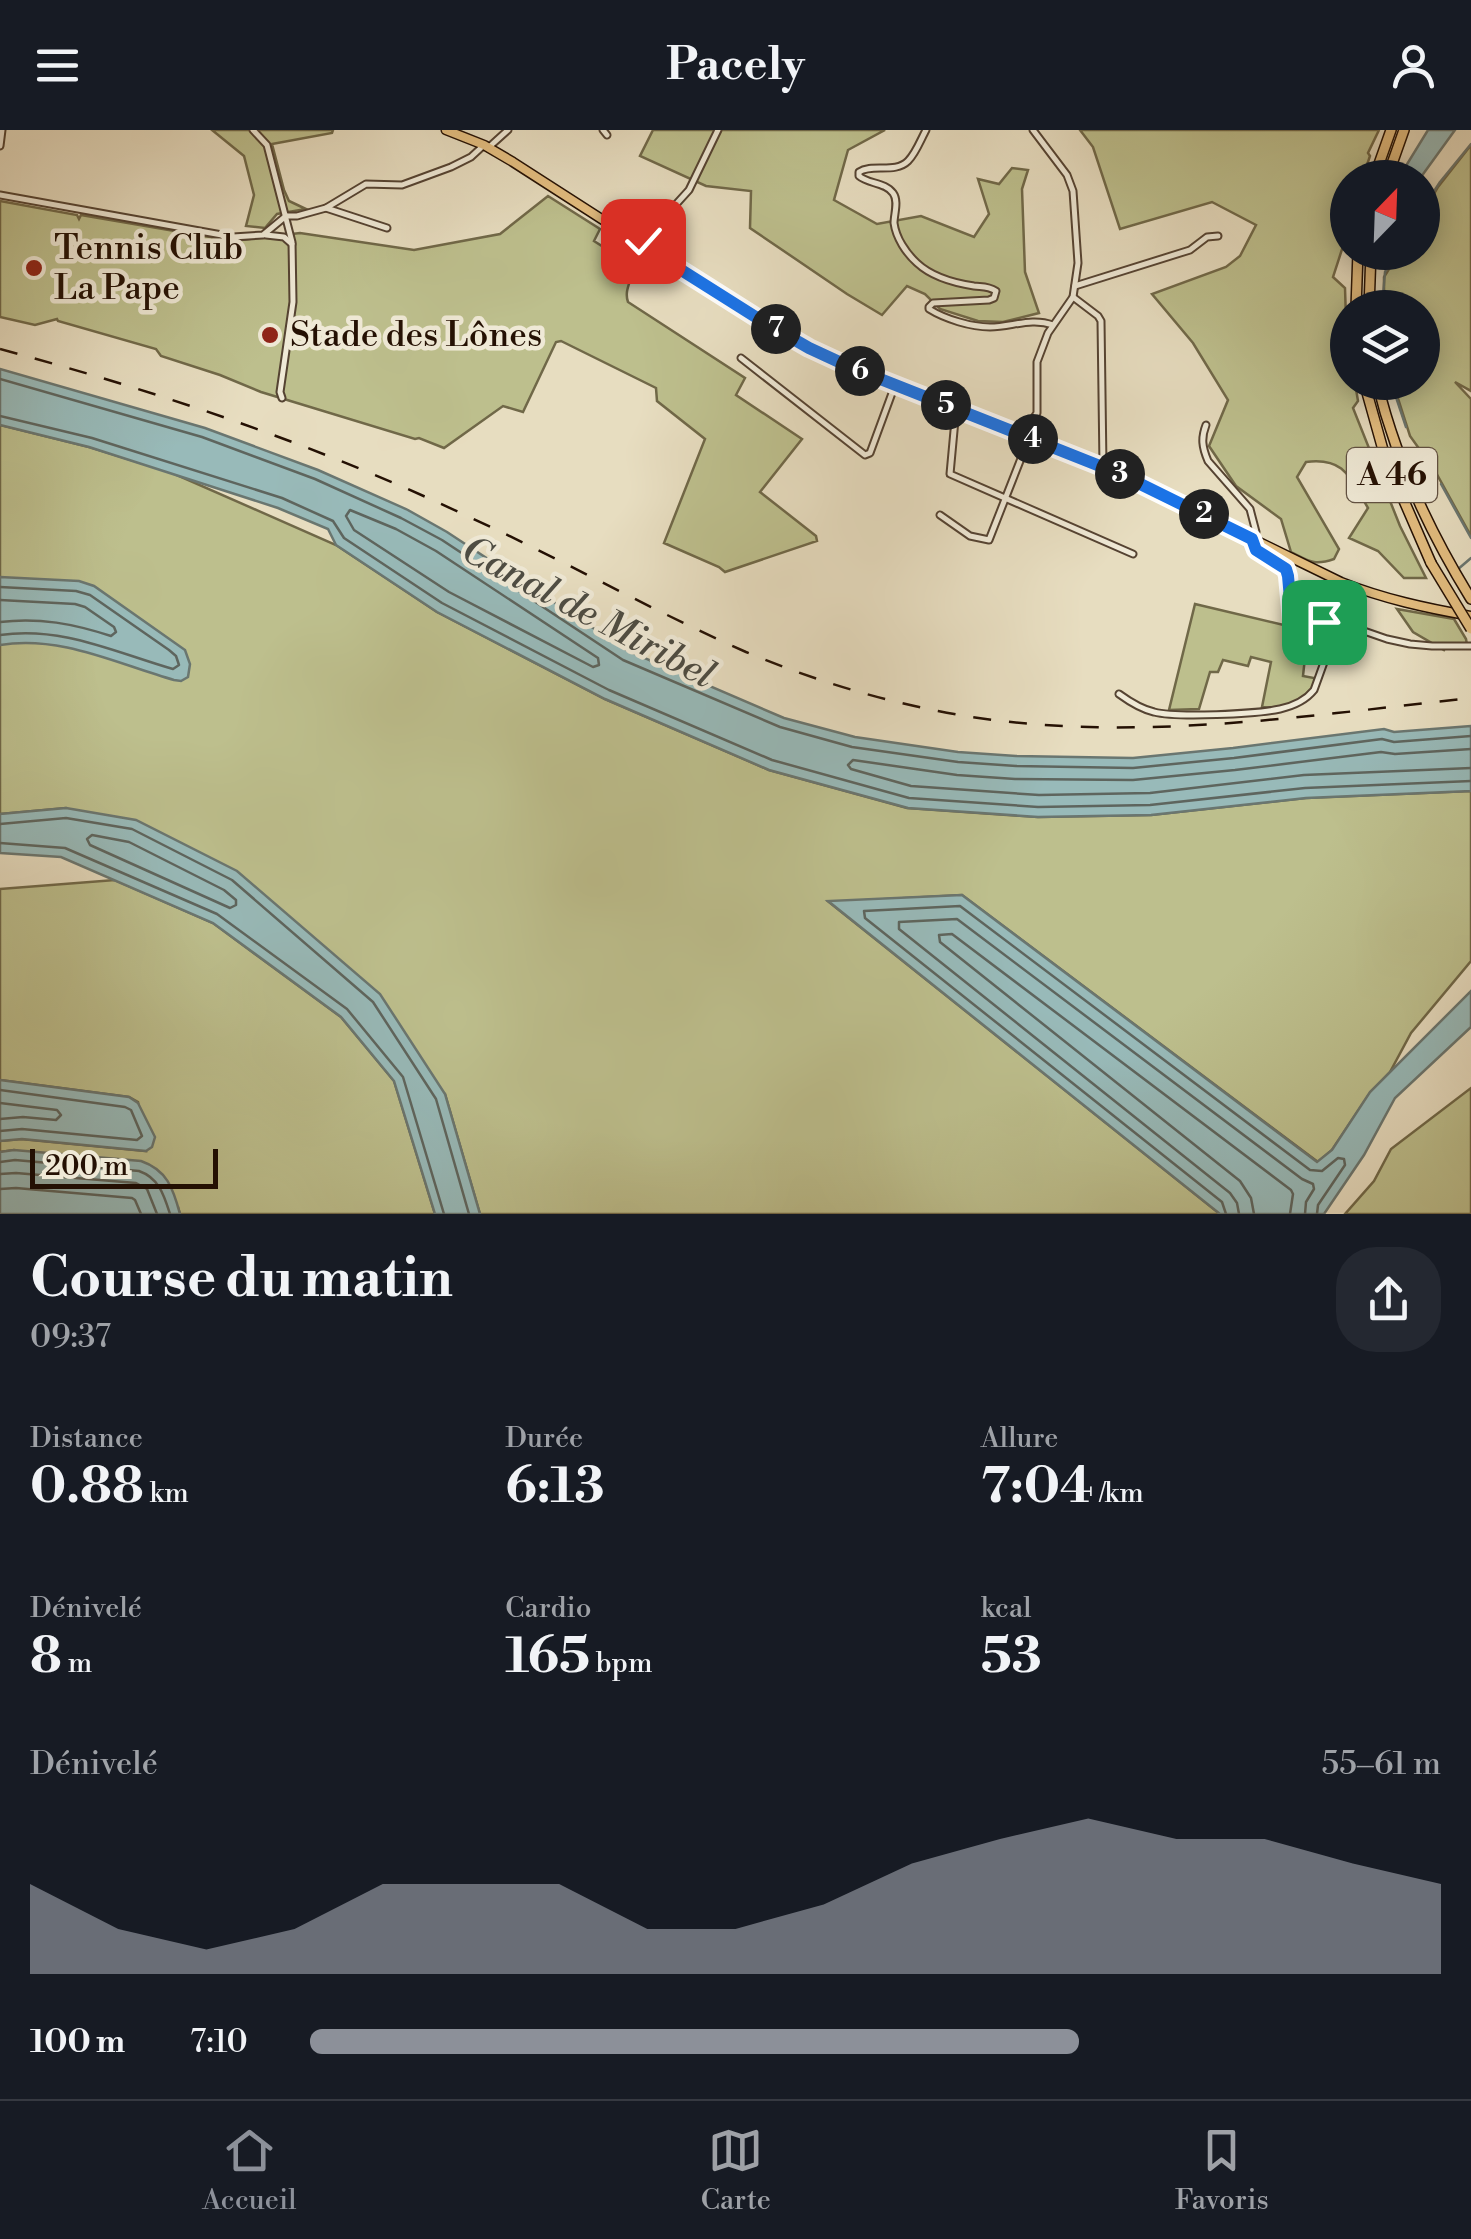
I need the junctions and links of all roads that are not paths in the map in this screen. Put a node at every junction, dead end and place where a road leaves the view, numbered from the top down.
1 (2, 130) edge
2 (252, 130) edge
3 (446, 130) edge
4 (508, 130) edge
5 (718, 130) edge
6 (926, 130) edge
7 (1033, 130) edge
8 (1391, 130) edge
9 (1404, 130) edge
10 (0, 146) edge
11 (486, 147) junction
12 (1380, 160) edge
13 (1393, 160) edge
14 (0, 194) edge
15 (326, 208) junction
16 (286, 216) junction
17 (387, 228) dead end
18 (263, 235) junction
19 (1218, 236) dead end
20 (292, 244) junction
21 (640, 244) junction
22 (1075, 286) junction
23 (1073, 297) junction
24 (1053, 324) junction
25 (741, 358) dead end
26 (895, 385) junction
27 (282, 398) dead end
28 (1369, 400) edge
29 (1382, 400) edge
30 (956, 409) junction
31 (1206, 424) dead end
32 (1026, 436) junction
33 (1103, 467) junction
34 (1006, 499) junction
35 (940, 515) dead end
36 (1252, 539) junction
37 (1134, 554) dead end
38 (1471, 599) edge
39 (1471, 616) edge
40 (1342, 623) junction
41 (1471, 629) edge
42 (1471, 646) edge
43 (1119, 694) dead end

1 - 10 street
2 - 16 street
3 - 11 main road
4 - 11 street
5 - 21 street
6 - 24 street
7 - 22 street
8 - 12 highway
9 - 13 highway
11 - 15 street
11 - 21 main road
14 - 18 street
15 - 16 street
15 - 17 street
16 - 18 street
16 - 20 street
18 - 20 street
19 - 22 street
20 - 27 street
21 - 26 main road
22 - 23 street
23 - 24 street
23 - 33 street
24 - 32 street
25 - 26 street
26 - 30 main road
28 - 41 highway, A 46, bridge
29 - 38 highway, A 46
30 - 32 main road
30 - 34 street
31 - 36 street
32 - 33 main road
32 - 34 street
33 - 36 main road
34 - 35 street
34 - 37 street
36 - 39 main road
36 - 40 street
40 - 42 street
40 - 43 street

